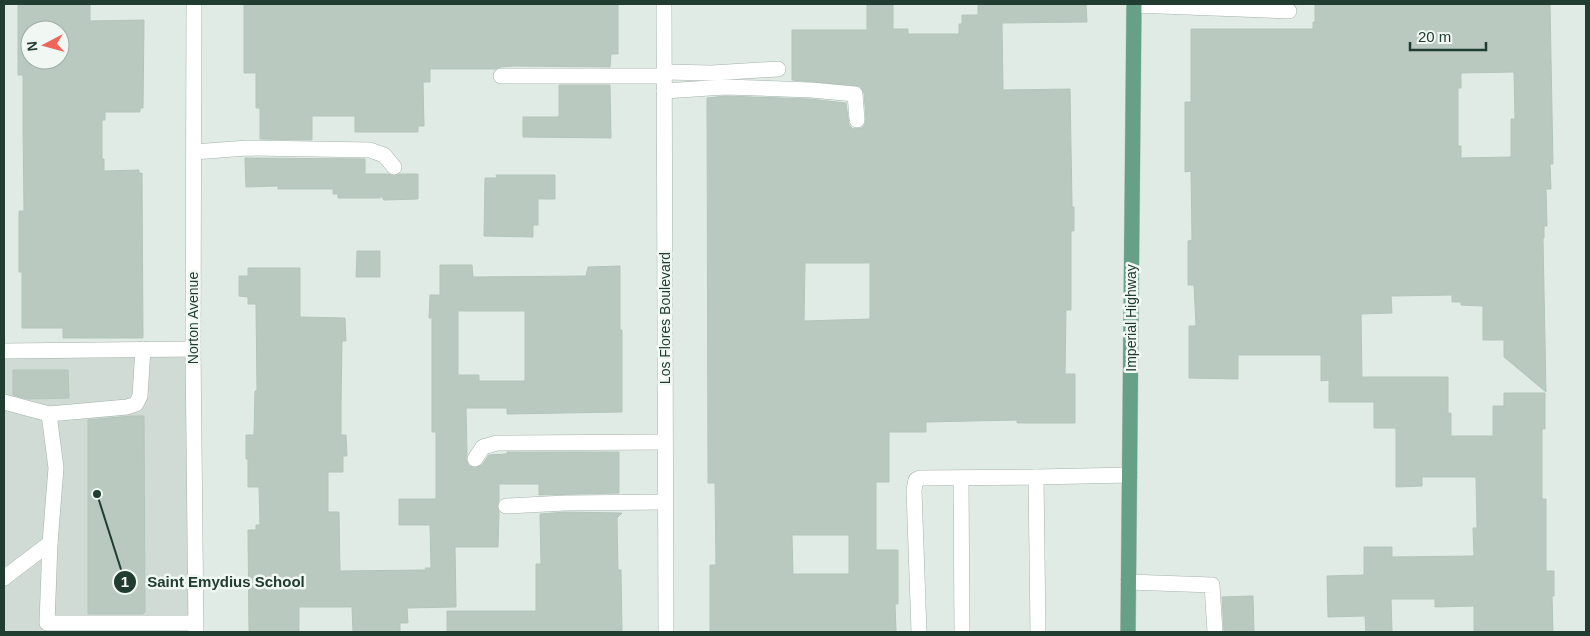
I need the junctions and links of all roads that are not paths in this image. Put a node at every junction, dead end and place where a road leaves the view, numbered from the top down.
1 (194, 4) edge
2 (664, 4) edge
3 (1134, 4) edge
4 (1289, 11) dead end
5 (778, 69) dead end
6 (501, 76) dead end
7 (664, 80) junction
8 (857, 120) dead end
9 (194, 152) junction
10 (394, 167) dead end
11 (143, 349) junction
12 (193, 349) junction
13 (4, 351) edge
14 (4, 402) edge
15 (49, 414) junction
16 (665, 442) junction
17 (476, 459) dead end
18 (1130, 475) junction
19 (1036, 477) junction
20 (961, 478) junction
21 (665, 502) junction
22 (506, 506) dead end
23 (50, 543) junction
24 (4, 578) edge
25 (1128, 582) junction
26 (196, 628) edge
27 (666, 632) edge
28 (919, 632) edge
29 (962, 632) edge
30 (1038, 632) edge
31 (1128, 632) edge
32 (1215, 632) edge

1 - 9 street, Norton Avenue
2 - 7 street, Los Flores Boulevard
3 - 4 street
3 - 18 main road, Imperial Highway
5 - 7 street
6 - 7 street
7 - 8 street
7 - 16 street, Los Flores Boulevard
9 - 10 street
9 - 12 street, Norton Avenue
11 - 12 street
11 - 13 street
11 - 15 street
12 - 26 street, Norton Avenue
14 - 15 street
15 - 23 street
16 - 17 street
16 - 21 street, Los Flores Boulevard
18 - 19 street
18 - 25 main road, Imperial Highway
19 - 20 street
19 - 30 street
20 - 28 street
20 - 29 street
21 - 22 street
21 - 27 street, Los Flores Boulevard
23 - 24 street
23 - 26 street
25 - 31 main road, Imperial Highway
25 - 32 street

